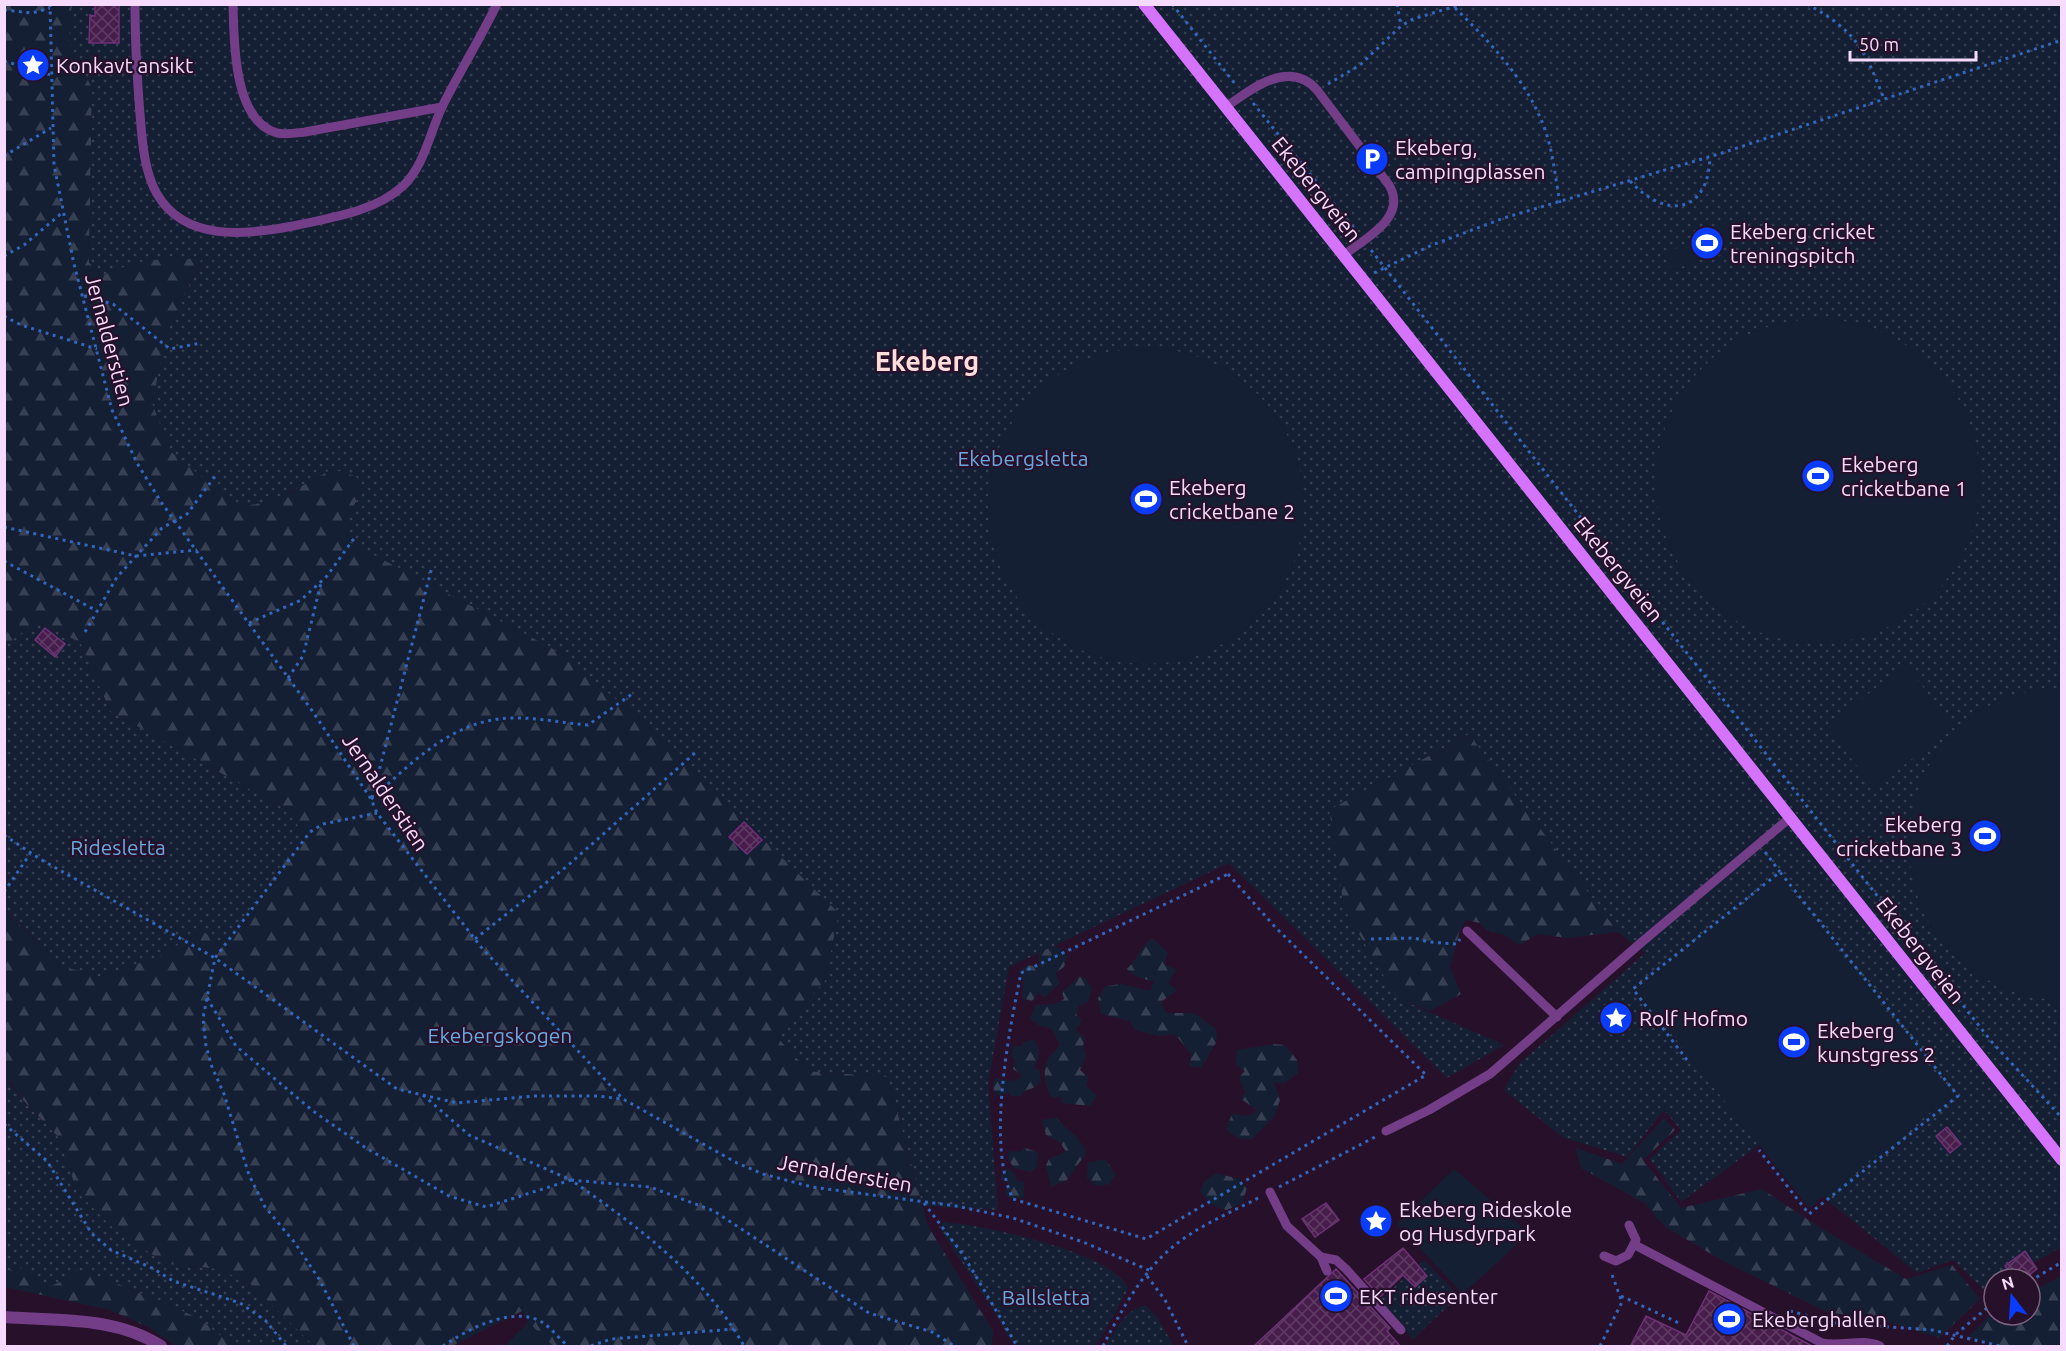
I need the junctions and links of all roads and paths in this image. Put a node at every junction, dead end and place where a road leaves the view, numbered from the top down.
1 (135, 4) edge
2 (233, 4) edge
3 (497, 4) edge
4 (1144, 4) edge
5 (1172, 4) edge
6 (1397, 4) edge
7 (1463, 4) edge
8 (1807, 4) edge
9 (50, 6) edge
10 (1455, 8) junction
11 (4, 10) edge
12 (1401, 26) junction
13 (2061, 40) edge
14 (4, 62) edge
15 (51, 75) junction
16 (1317, 90) junction
17 (1244, 93) junction
18 (1884, 99) junction
19 (442, 107) junction
20 (1226, 107) junction
21 (51, 128) junction
22 (4, 156) edge
23 (1710, 157) junction
24 (1630, 181) junction
25 (1560, 203) junction
26 (63, 212) junction
27 (1363, 240) junction
28 (1344, 255) junction
29 (4, 256) edge
30 (1384, 267) junction
31 (84, 296) junction
32 (4, 316) edge
33 (201, 343) dead end
34 (97, 349) junction
35 (216, 475) dead end
36 (175, 521) junction
37 (4, 527) edge
38 (355, 537) dead end
39 (197, 550) junction
40 (136, 556) junction
41 (4, 561) edge
42 (432, 567) dead end
43 (322, 582) junction
44 (97, 611) junction
45 (249, 623) junction
46 (85, 632) dead end
47 (288, 678) junction
48 (632, 694) dead end
49 (694, 753) dead end
50 (371, 799) junction
51 (377, 813) junction
52 (1791, 817) junction
53 (4, 835) edge
54 (1758, 844) junction
55 (31, 853) junction
56 (1780, 872) junction
57 (4, 892) edge
58 (1467, 931) joint
59 (475, 939) junction
60 (1371, 939) dead end
61 (215, 958) junction
62 (207, 998) junction
63 (1557, 1017) junction
64 (1688, 1060) dead end
65 (1426, 1075) joint
66 (422, 1095) junction
67 (623, 1099) junction
68 (2061, 1118) edge
69 (4, 1124) edge
70 (1386, 1131) dead end
71 (1759, 1150) dead end
72 (2061, 1160) edge
73 (571, 1180) junction
74 (1270, 1192) dead end
75 (923, 1202) junction
76 (1629, 1225) dead end
77 (1635, 1245) junction
78 (1321, 1257) junction
79 (1607, 1258) joint
80 (2061, 1262) edge
81 (1327, 1271) dead end
82 (2042, 1274) edge
83 (1147, 1276) junction
84 (1622, 1296) junction
85 (1788, 1311) dead end
86 (1982, 1312) edge
87 (4, 1317) edge
88 (1681, 1324) dead end
89 (734, 1329) junction
90 (1401, 1330) dead end
91 (1955, 1335) junction
92 (161, 1347) edge
93 (286, 1347) edge
94 (354, 1347) edge
95 (443, 1347) edge
96 (568, 1347) edge
97 (591, 1347) edge
98 (744, 1347) edge
99 (954, 1347) edge
100 (1017, 1347) edge
101 (1103, 1347) edge
102 (1188, 1347) edge
103 (1600, 1347) edge
104 (1880, 1347) edge
105 (1947, 1347) edge
106 (2000, 1347) edge

1 - 19 lane
2 - 19 lane
3 - 19 lane
4 - 20 street, Ekebergveien
5 - 17 path
6 - 12 path
7 - 10 path
8 - 18 path
9 - 11 path
9 - 15 path, Jernalderstien
10 - 12 path
10 - 25 path
12 - 16 path
13 - 18 path
14 - 15 path
15 - 21 path, Jernalderstien
16 - 17 lane
16 - 27 lane
17 - 20 lane
17 - 27 path
18 - 23 path
20 - 28 street, Ekebergveien
21 - 22 path
21 - 26 path, Jernalderstien
23 - 24 path
23 - 24 path
24 - 25 path
25 - 30 path
26 - 29 path
26 - 31 path, Jernalderstien
27 - 28 lane
27 - 30 path
28 - 52 street, Ekebergveien
30 - 68 path
31 - 33 path
31 - 34 path, Jernalderstien
32 - 34 path
34 - 36 path, Jernalderstien
35 - 36 path
36 - 39 path, Jernalderstien
36 - 40 path
37 - 40 path
38 - 43 path
39 - 40 path
39 - 45 path, Jernalderstien
40 - 44 path
41 - 44 path
42 - 50 path
43 - 45 path
43 - 47 path
44 - 46 path
45 - 47 path, Jernalderstien
47 - 50 path, Jernalderstien
48 - 50 path
49 - 59 path
50 - 51 path, Jernalderstien
51 - 59 path, Jernalderstien
51 - 61 path
52 - 54 lane
52 - 72 street, Ekebergveien
53 - 55 path
54 - 56 path
54 - 63 lane
55 - 57 path
55 - 61 path
56 - 64 path
56 - 71 path
58 - 60 path
58 - 63 lane
59 - 67 path, Jernalderstien
61 - 62 path
61 - 66 path
62 - 73 path
62 - 94 path
63 - 70 lane
65 - 65 path
66 - 67 path
66 - 73 path
67 - 75 path, Jernalderstien
69 - 93 path
73 - 89 path
73 - 99 path
74 - 78 lane
75 - 83 path
75 - 100 path, Jernalderstien
76 - 77 lane
77 - 79 lane
77 - 104 lane
78 - 81 lane
78 - 90 lane
79 - 84 path
80 - 82 path
83 - 101 path
83 - 102 path
84 - 88 path
84 - 103 path
85 - 91 path
86 - 91 path
87 - 92 street
89 - 97 path
89 - 98 path
91 - 105 path
91 - 106 path
95 - 96 path

